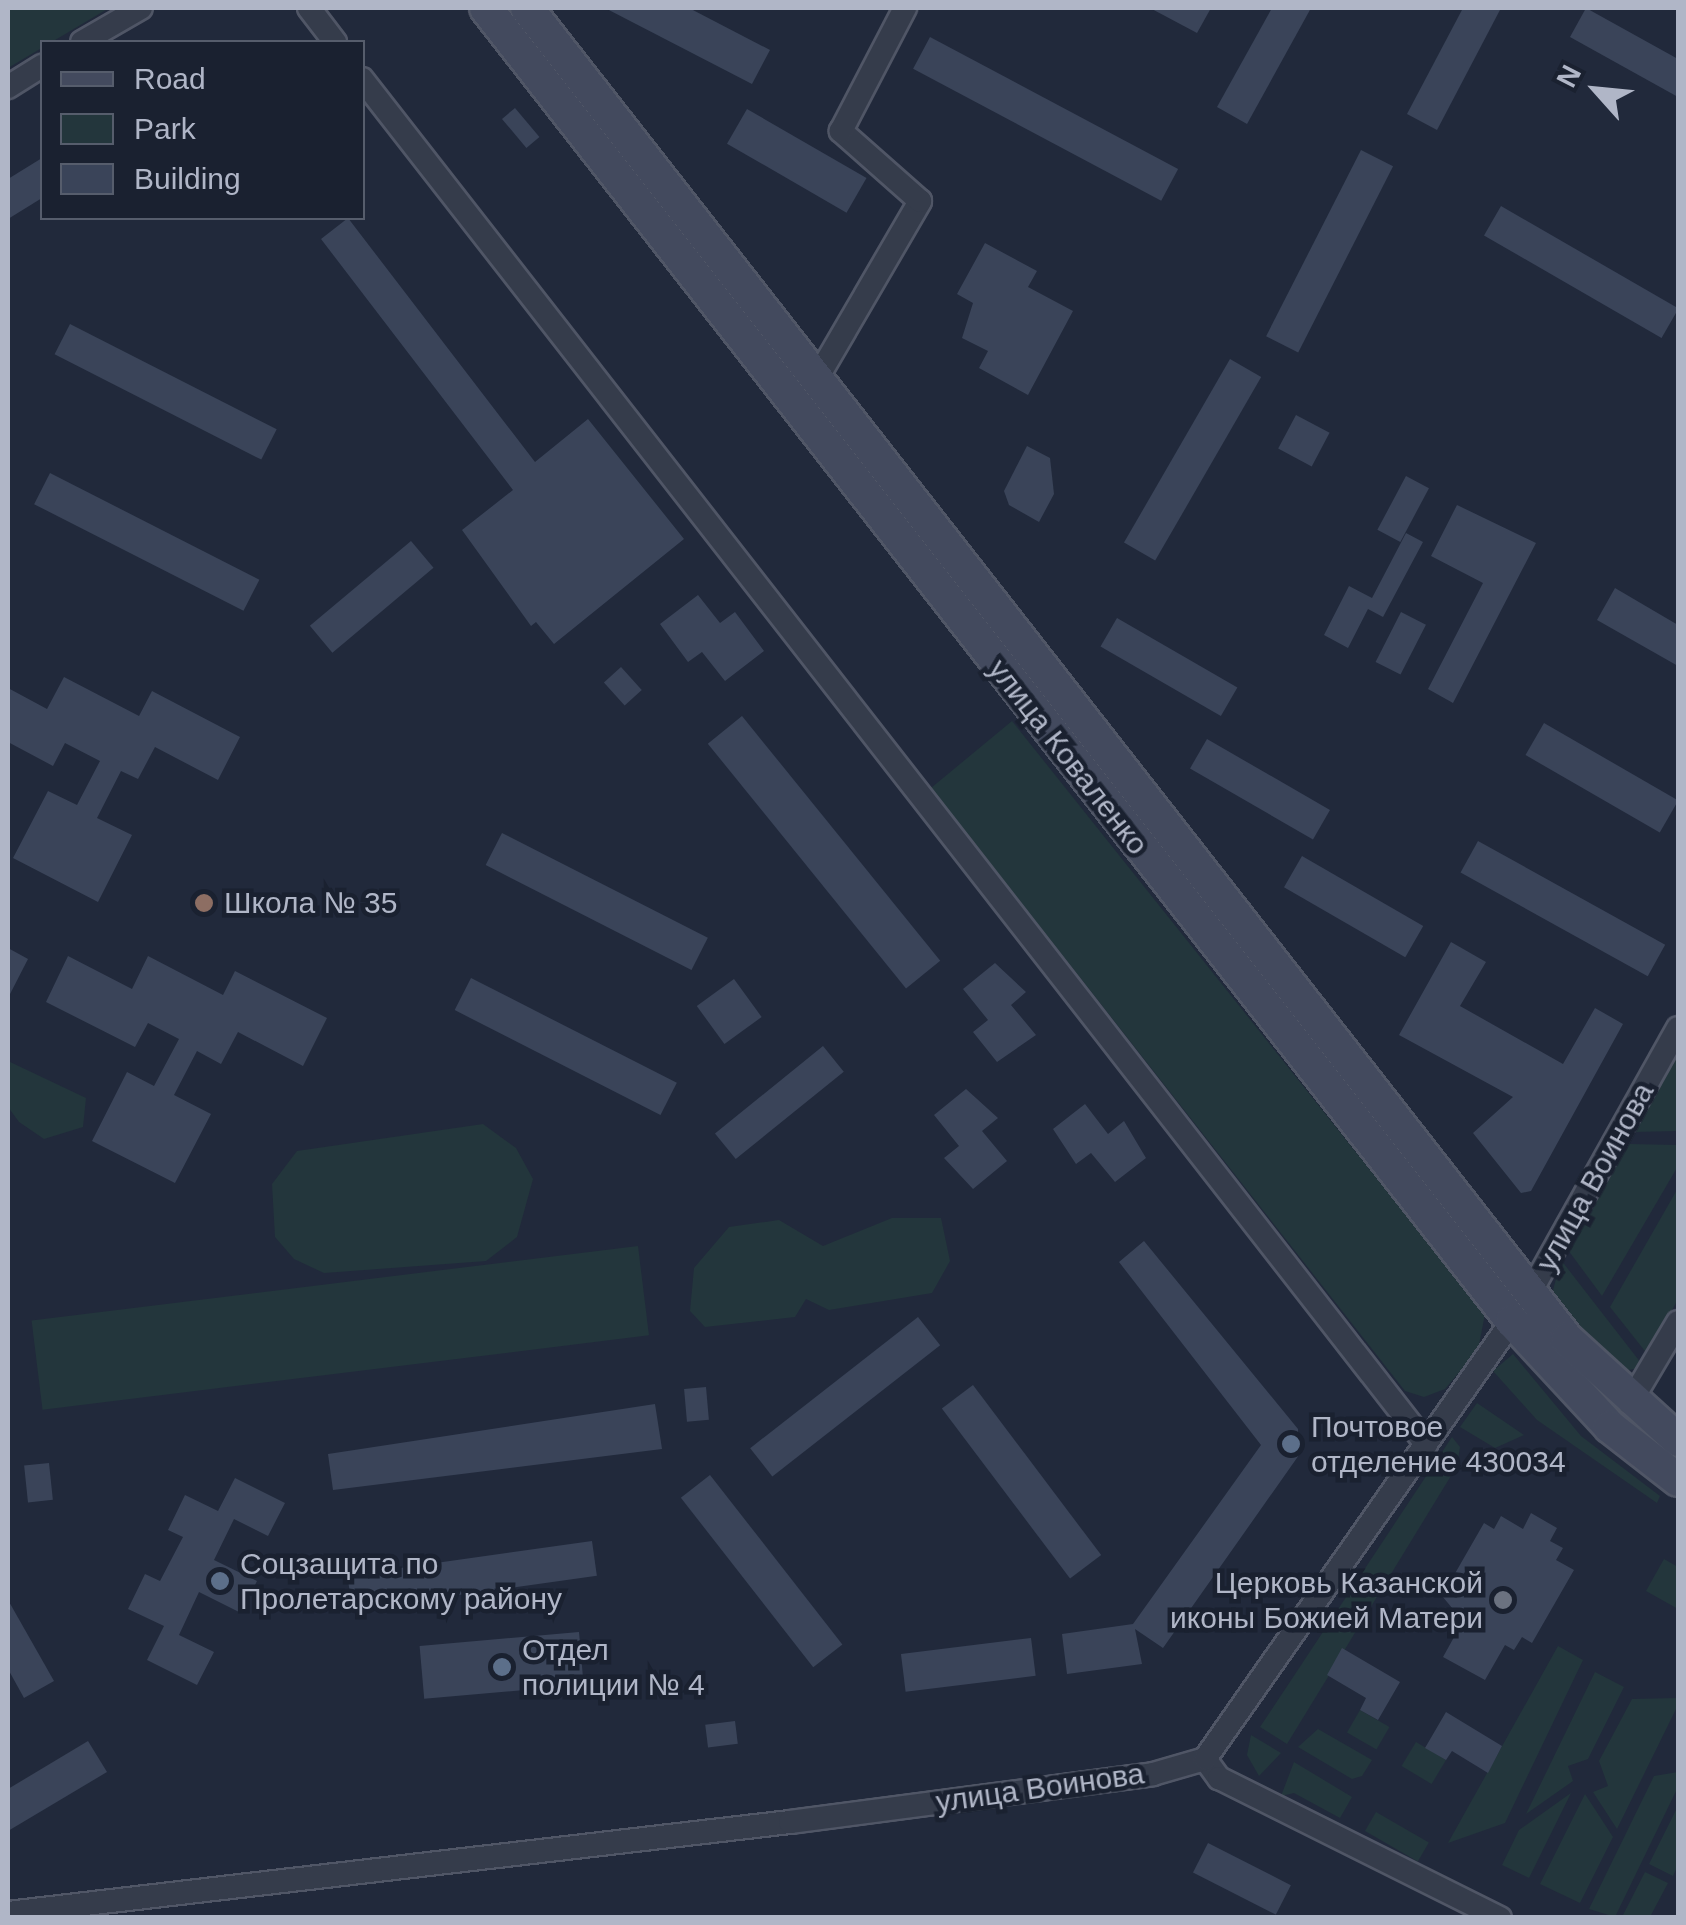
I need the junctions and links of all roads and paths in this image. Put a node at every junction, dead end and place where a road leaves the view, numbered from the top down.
1 (141, 8) edge
2 (309, 8) edge
3 (486, 8) edge
4 (527, 8) edge
5 (905, 8) edge
6 (85, 40) edge
7 (334, 40) edge
8 (40, 67) edge
9 (365, 83) edge
10 (8, 87) edge
11 (816, 380) junction
12 (790, 400) junction
13 (1050, 672) junction
14 (1024, 703) junction
15 (1678, 1028) edge
16 (1339, 1073) junction
17 (1532, 1291) junction
18 (1512, 1321) junction
19 (1678, 1322) edge
20 (1620, 1415) junction
21 (1678, 1440) edge
22 (1426, 1444) junction
23 (1678, 1480) edge
24 (1205, 1759) junction
25 (8, 1912) edge
26 (1500, 1918) edge

1 - 6 street
2 - 7 street
3 - 12 main road, улица Коваленко
4 - 11 main road, улица Коваленко
5 - 11 street
8 - 10 street
9 - 22 street
11 - 12 main road
11 - 13 main road, улица Коваленко
12 - 14 main road, улица Коваленко
13 - 14 main road
13 - 16 main road, улица Коваленко
14 - 16 main road, улица Коваленко
15 - 17 street, улица Воинова
16 - 17 main road, улица Коваленко
16 - 18 main road, улица Коваленко
17 - 18 main road, улица Воинова
17 - 20 main road, улица Коваленко
18 - 20 main road, улица Коваленко
18 - 22 street, улица Воинова
19 - 20 street
20 - 21 main road, улица Коваленко
20 - 23 main road, улица Коваленко
22 - 24 street, улица Воинова
24 - 25 street, улица Воинова
24 - 26 street

